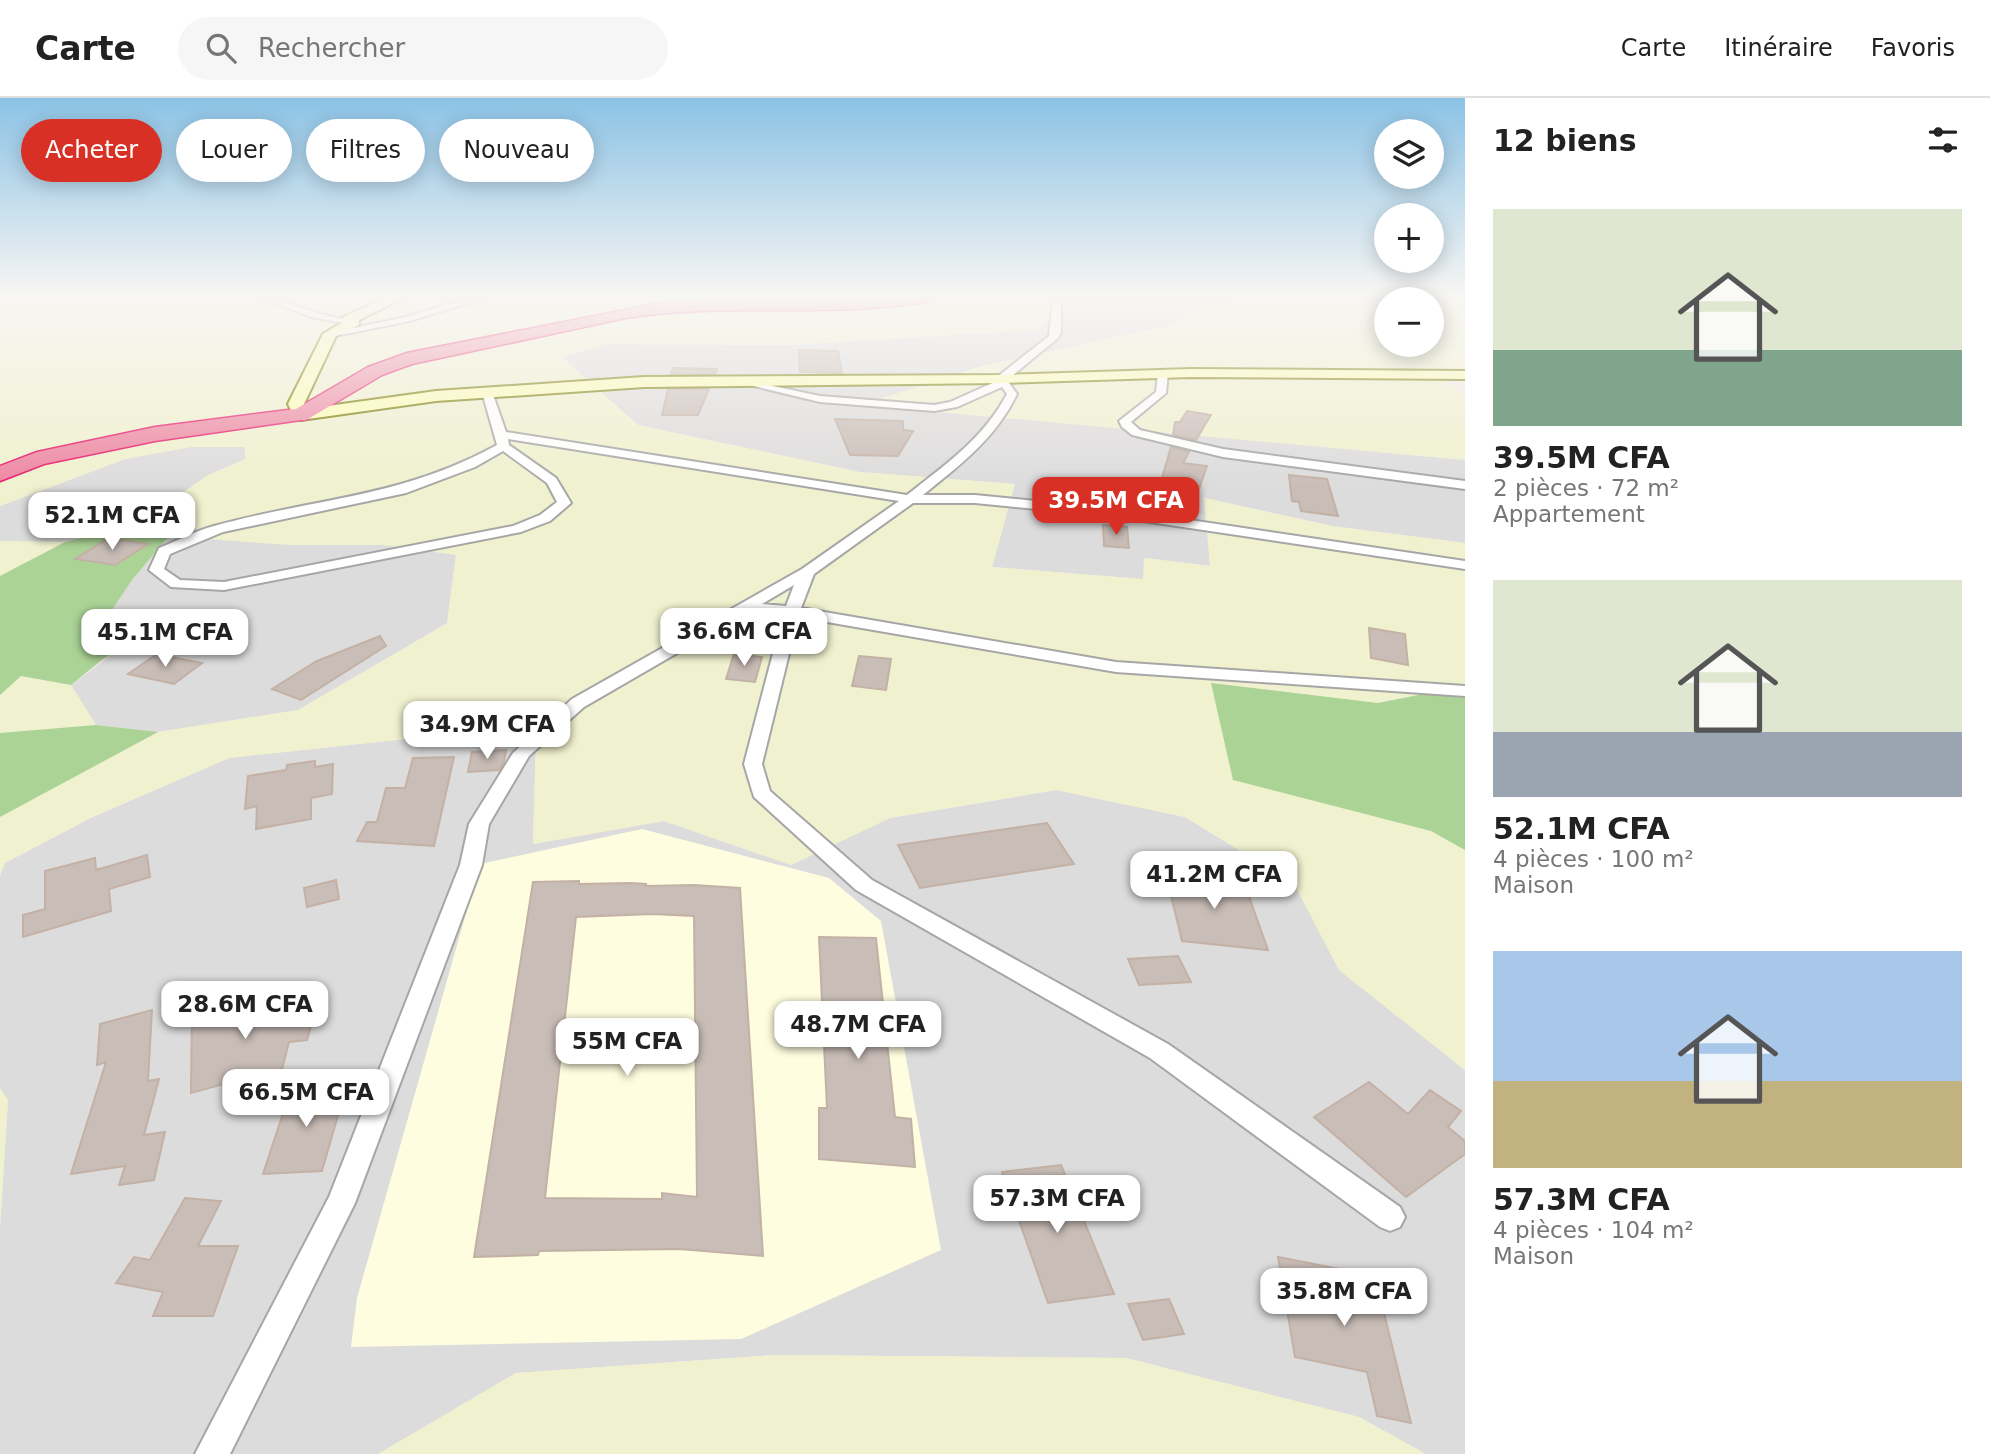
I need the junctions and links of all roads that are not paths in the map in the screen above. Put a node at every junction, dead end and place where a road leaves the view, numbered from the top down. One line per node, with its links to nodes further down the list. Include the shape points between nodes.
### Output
1 (317, 360): 9 (street, via 296,404)
2 (404, 360): 9 (highway, via 375,371)
3 (1026, 360): 6 (street)
4 (1163, 373): 5 (street); 6 (street); 12 (street, via 1161,393 1125,421 1136,433 1223,453)
5 (1465, 375)
6 (1001, 381): 7 (street); 7 (street, via 953,405 934,408 829,401); 13 (street, via 1012,394 1000,415 980,440)
7 (749, 382): 8 (street, via 644,382)
8 (487, 392): 9 (street); 10 (street)
9 (300, 415): 11 (highway, via 155,435 37,459)
10 (502, 440): 10 (street, via 552,481 564,503 545,518 516,529 224,586 176,584 156,570 164,551 217,530 416,486 479,462); 13 (street)
11 (0, 474)
12 (1465, 485)
13 (910, 499): 14 (street, via 975,499 1115,513); 15 (street)
14 (1465, 565)
15 (807, 572): 16 (street); 17 (street)
16 (745, 607): 17 (street); 20 (street, via 578,703 522,753 479,824 471,865 341,1203)
17 (792, 611): 18 (street, via 1116,667); 19 (street, via 753,764 761,793 864,885 1159,1051)
18 (1465, 691)
19 (1390, 1217)
20 (212, 1454)

